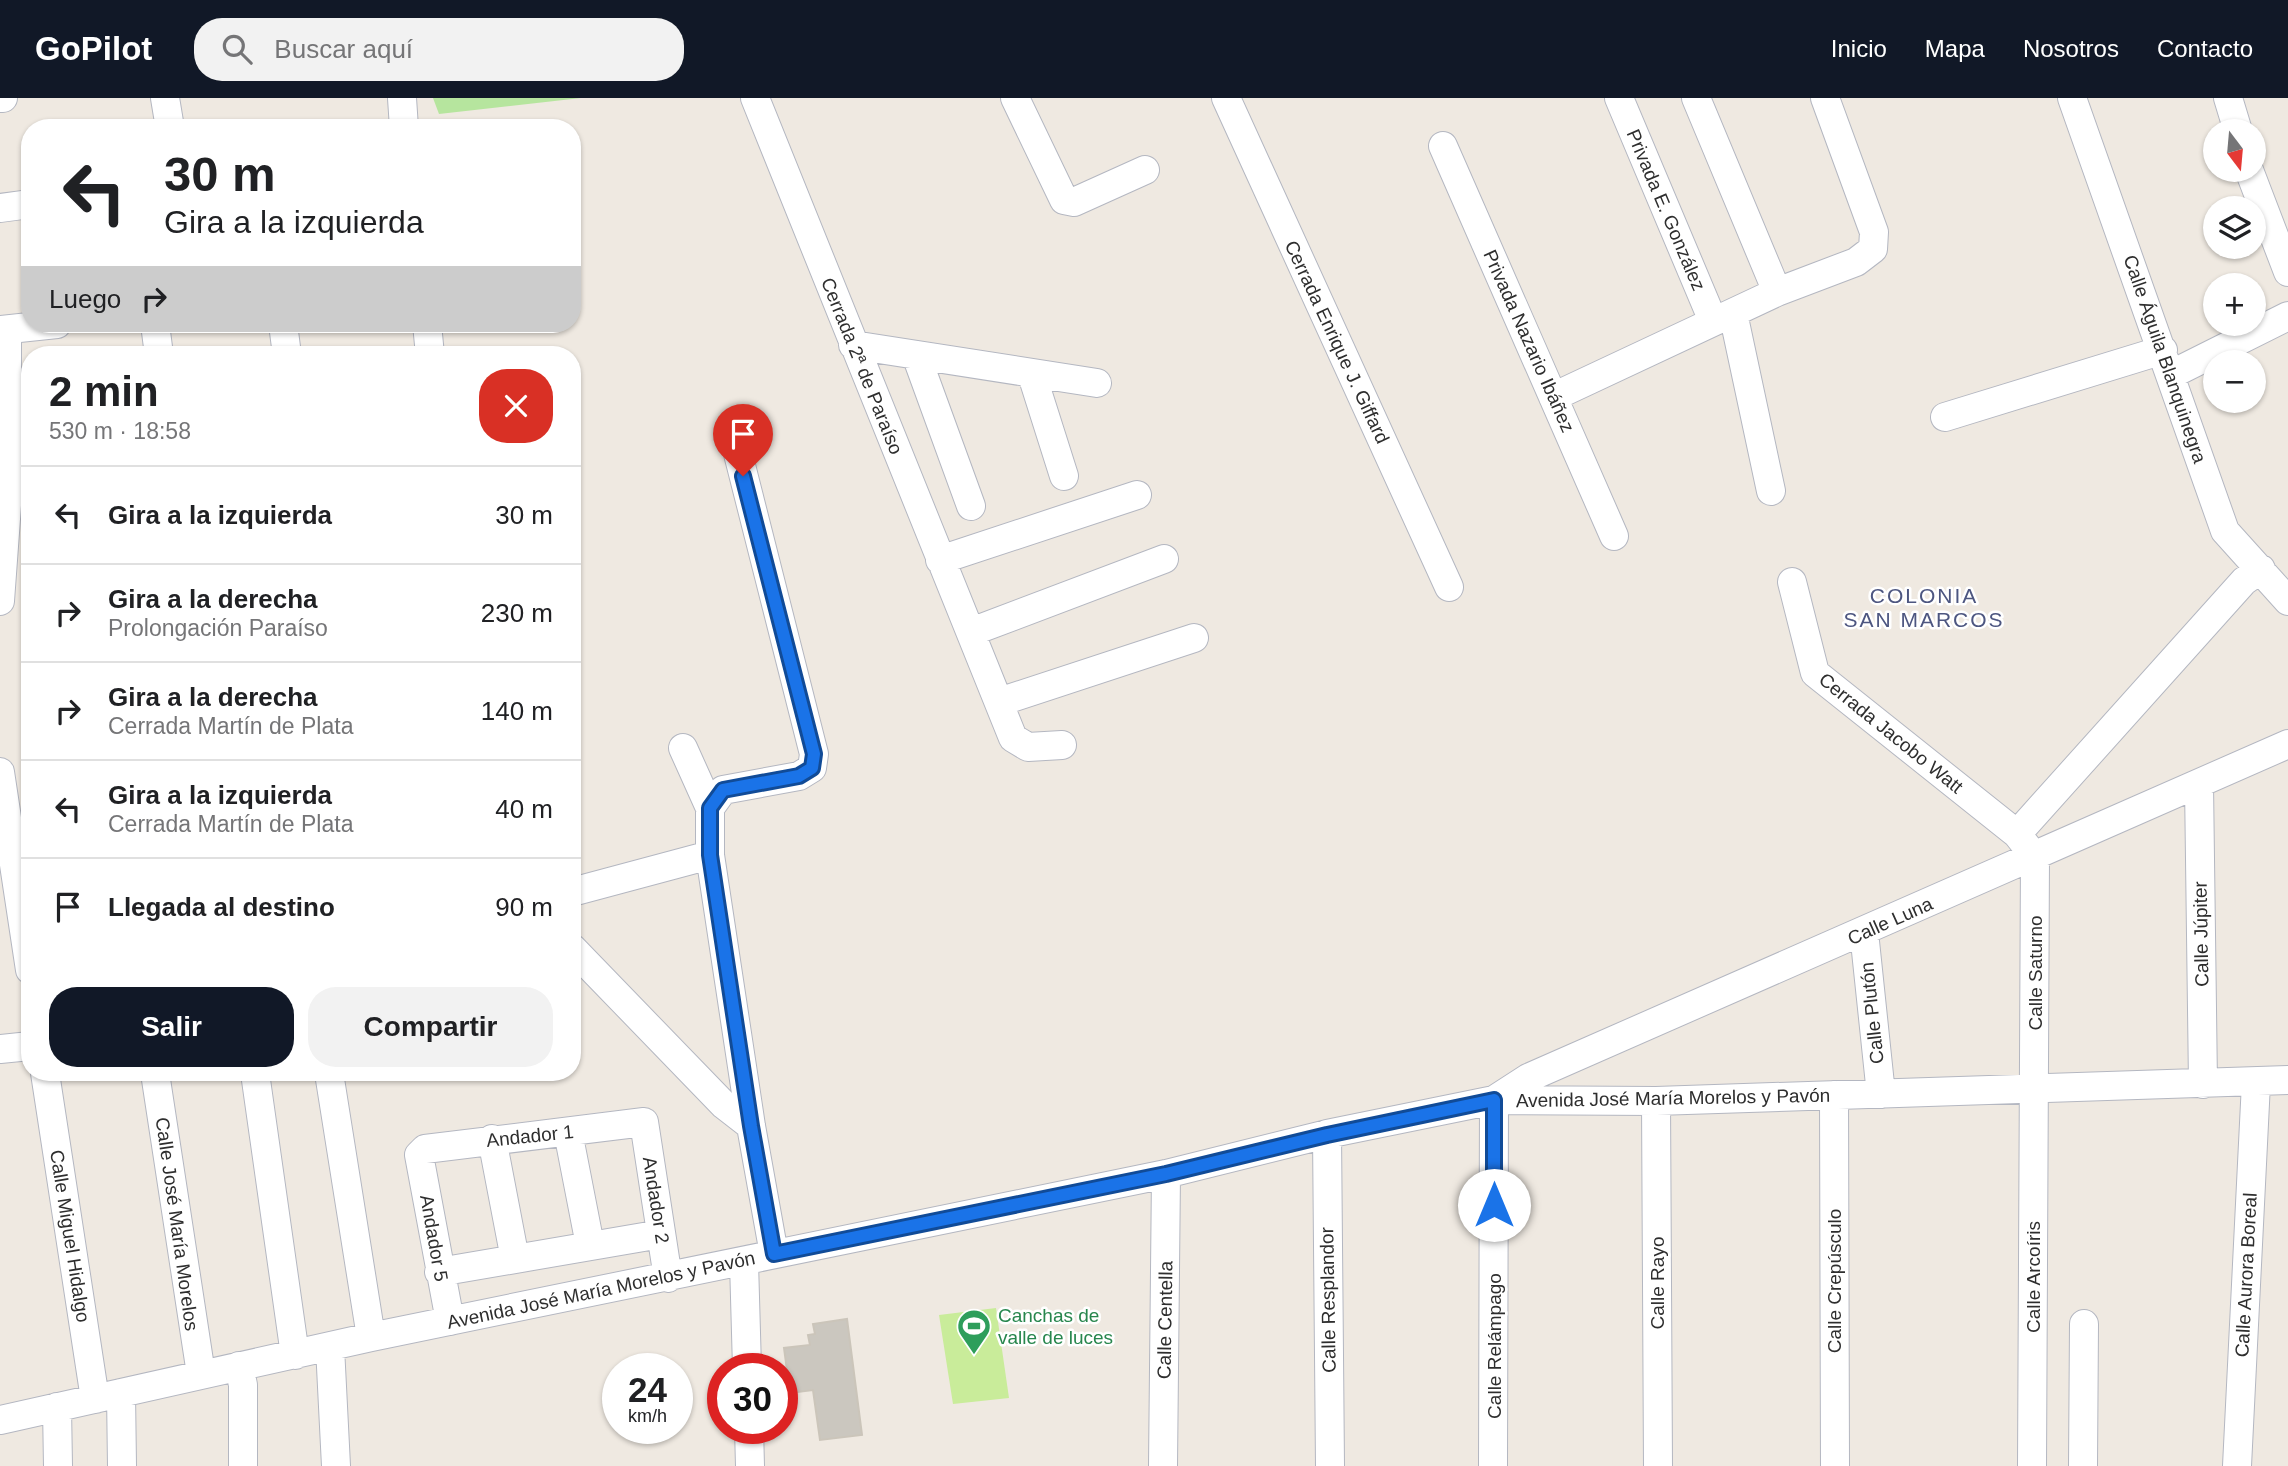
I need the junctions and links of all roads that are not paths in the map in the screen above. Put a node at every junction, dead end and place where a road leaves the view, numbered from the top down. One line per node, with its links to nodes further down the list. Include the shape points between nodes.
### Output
1 (166, 98): 11 (street)
2 (402, 98): 12 (street)
3 (755, 98): 24 (street, Cerrada 2ª de Paraíso)
4 (1015, 98): 15 (street, via 1064,200 1074,202)
5 (1226, 98): 41 (street, Cerrada Enrique J. Giffard)
6 (1619, 98): 22 (street, Privada E. González)
7 (1696, 98): 20 (street)
8 (1825, 98): 20 (street, via 1874,232 1873,249 1856,262)
9 (2072, 98): 26 (street, Calle Águila Blanquinegra)
10 (2228, 98): 13 (street)
11 (169, 119)
12 (403, 119)
13 (2234, 119)
14 (1443, 146): 29 (street, Privada Nazario Ibáñez)
15 (1145, 170)
16 (2254, 182): 19 (street)
17 (21, 205): 18 (street)
18 (0, 208)
19 (2288, 272)
20 (1777, 292): 22 (street)
21 (2288, 316): 26 (street)
22 (1723, 317): 29 (street); 33 (street, Privada E. González)
23 (4, 330): 42 (street, via 8,481)
24 (853, 345): 25 (street); 38 (street, Cerrada 2ª de Paraíso)
25 (916, 355): 27 (street); 35 (street)
26 (2168, 362): 30 (street); 39 (street, Calle Águila Blanquinegra, via 2225,531)
27 (1032, 375): 28 (street); 32 (street)
28 (1097, 383)
29 (1553, 397): 36 (street, Privada Nazario Ibáñez)
30 (1945, 416)
31 (731, 426): 52 (street, via 814,754 812,768 799,776 723,790)
32 (1063, 476)
33 (1771, 491)
34 (1137, 495): 38 (street)
35 (971, 506)
36 (1614, 536)
37 (1164, 559): 44 (street)
38 (940, 560): 44 (street, Cerrada 2ª de Paraíso)
39 (2261, 569): 43 (street, Calle Águila Blanquinegra); 53 (street, via 2244,581)
40 (1791, 582): 53 (street, Cerrada Jacobo Watt, via 1815,673)
41 (1449, 587)
42 (0, 601)
43 (2288, 601)
44 (971, 632): 46 (street, Cerrada 2ª de Paraíso)
45 (1194, 638): 46 (street)
46 (999, 702): 48 (street, Cerrada 2ª de Paraíso, via 1013,738 1028,747)
47 (2288, 744): 51 (street, Calle Luna)
48 (1062, 745)
49 (683, 748): 52 (street)
50 (0, 772): 57 (street)
51 (2199, 785): 55 (street, Calle Luna); 68 (street, Calle Júpiter)
52 (710, 808): 54 (street)
53 (2017, 834): 55 (street, Cerrada Jacobo Watt)
54 (710, 855): 56 (street); 75 (street)
55 (2035, 858): 58 (street, Calle Luna); 69 (street, Calle Saturno)
56 (581, 890)
57 (21, 911)
58 (1864, 932): 70 (street, Calle Plutón); 72 (street, Calle Luna, via 1528,1078)
59 (581, 957): 75 (street, via 724,1105)
60 (21, 1047): 61 (street)
61 (0, 1049)
62 (2288, 1080): 67 (street, Avenida José María Morelos y Pavón)
63 (47, 1081): 96 (street, Calle Miguel Hidalgo)
64 (156, 1081): 95 (street, Calle José María Morelos)
65 (256, 1081): 93 (street)
66 (329, 1081): 90 (street)
67 (2256, 1083): 68 (street, Avenida José María Morelos y Pavón); 112 (street, Calle Aurora Boreal)
68 (2203, 1084): 69 (street, Avenida José María Morelos y Pavón)
69 (2035, 1088): 70 (street, Avenida José María Morelos y Pavón); 110 (street, Calle Arcoíris)
70 (1881, 1094): 71 (street, Avenida José María Morelos y Pavón)
71 (1834, 1096): 73 (street, Avenida José María Morelos y Pavón); 109 (street, Calle Crepúsculo)
72 (1494, 1100): 73 (street, Avenida José María Morelos y Pavón); 77 (street, Avenida José María Morelos y Pavón); 107 (street, Calle Relámpago)
73 (1656, 1101): 108 (street, Calle Rayo)
74 (644, 1122): 76 (street, Andador 1); 81 (street, Andador 2)
75 (751, 1126): 83 (street)
76 (568, 1132): 78 (street, Andador 1); 82 (street)
77 (1327, 1135): 80 (street, Avenida José María Morelos y Pavón); 106 (street, Calle Resplandor)
78 (492, 1139): 79 (street, Andador 1, via 425,1149); 84 (street)
79 (419, 1155): 86 (street, Andador 5)
80 (1166, 1174): 83 (street, Avenida José María Morelos y Pavón); 105 (street, Calle Centella)
81 (661, 1234): 82 (street); 87 (street, Andador 2)
82 (590, 1245): 84 (street)
83 (774, 1254): 85 (street, Avenida José María Morelos y Pavón)
84 (515, 1259): 86 (street)
85 (744, 1262): 87 (street, Avenida José María Morelos y Pavón); 92 (street)
86 (439, 1272): 88 (street, Andador 5)
87 (668, 1278): 88 (street, Avenida José María Morelos y Pavón)
88 (450, 1321): 90 (street, Avenida José María Morelos y Pavón)
89 (2084, 1324): 111 (street)
90 (371, 1337): 91 (street, Avenida José María Morelos y Pavón)
91 (330, 1347): 93 (street, Avenida José María Morelos y Pavón); 103 (street)
92 (747, 1353)
93 (295, 1355): 94 (street, Avenida José María Morelos y Pavón)
94 (239, 1366): 95 (street, Avenida José María Morelos y Pavón); 102 (street)
95 (201, 1374): 96 (street, Avenida José María Morelos y Pavón)
96 (108, 1396): 97 (street, Avenida José María Morelos y Pavón); 101 (street, Calle Miguel Hidalgo)
97 (57, 1407): 98 (street, Avenida José María Morelos y Pavón); 100 (street)
98 (0, 1420)
99 (749, 1444): 104 (street)
100 (58, 1466)
101 (122, 1466)
102 (243, 1466)
103 (336, 1466)
104 (750, 1466)
105 (1163, 1466)
106 (1330, 1466)
107 (1493, 1466)
108 (1658, 1466)
109 (1835, 1466)
110 (2032, 1466)
111 (2083, 1466)
112 (2237, 1466)

